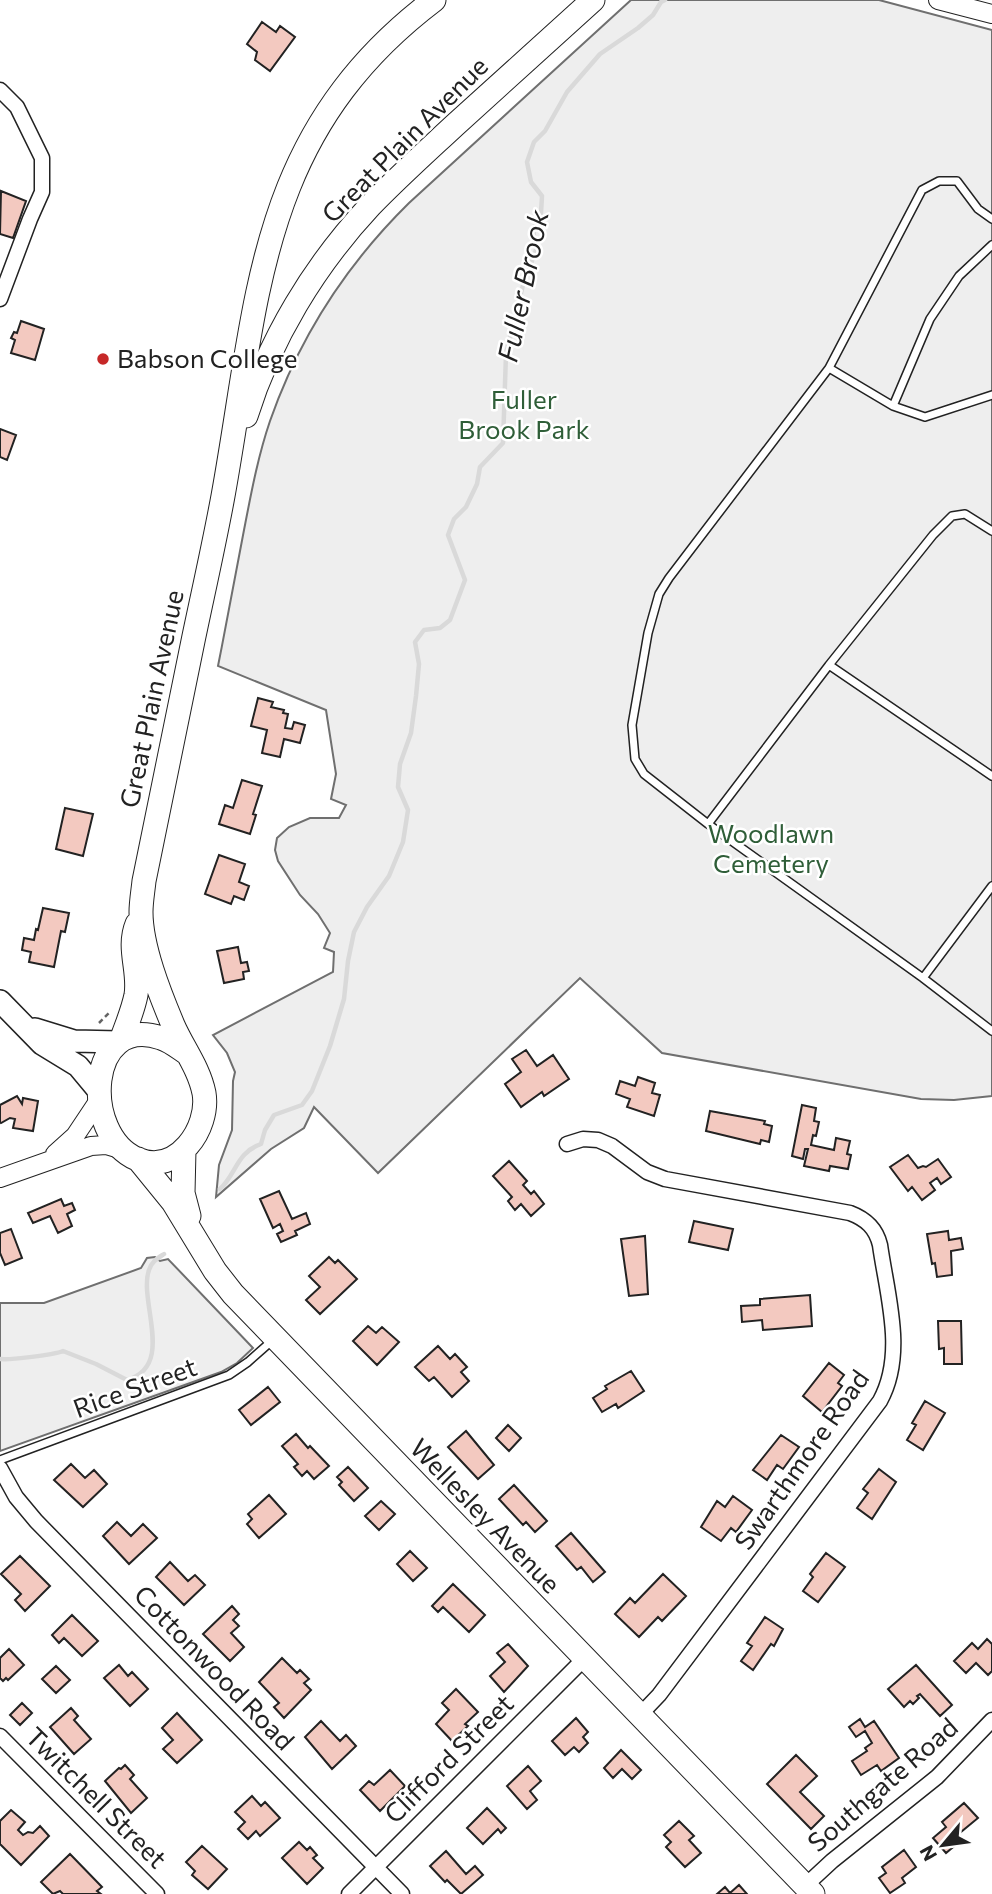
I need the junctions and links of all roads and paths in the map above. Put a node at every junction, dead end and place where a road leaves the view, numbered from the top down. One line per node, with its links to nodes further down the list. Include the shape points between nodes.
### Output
1 (434, 0): 12 (main road, Great Plain Avenue, via 397,30 355,75 292,174 264,264)
2 (593, 0): 12 (main road, Great Plain Avenue, via 397,179 342,239 301,297 269,354)
3 (939, 0): 4 (street)
4 (991, 11)
5 (0, 90): 8 (street, via 17,107 42,158 42,192)
6 (992, 219): 9 (lane, via 978,209 957,181 939,181 922,190)
7 (992, 245): 11 (lane, via 959,276 930,318)
8 (0, 299)
9 (828, 368): 11 (lane); 16 (lane, via 668,578 648,633 632,725 635,759 644,774)
10 (992, 395): 11 (lane, via 925,417)
11 (892, 406)
12 (223, 496): 18 (main road, Great Plain Avenue)
13 (992, 531): 14 (lane, via 965,514 952,516)
14 (829, 665): 15 (lane); 16 (lane)
15 (992, 775)
16 (708, 824): 19 (lane)
17 (992, 886): 19 (lane)
18 (141, 914): 25 (main road, Great Plain Avenue, via 132,954 136,994); 26 (main road, Great Plain Avenue, via 158,985)
19 (923, 978): 23 (lane)
20 (0, 1001): 22 (main road)
21 (110, 1012): 24 (path, via 85,1030)
22 (22, 1024): 24 (main road, via 49,1035); 27 (main road, via 42,1044 78,1066)
23 (992, 1031)
24 (85, 1040): 25 (main road)
25 (120, 1040): 26 (main road, via 133,1035 157,1037); 27 (main road, via 109,1052)
26 (188, 1055): 29 (main road, via 204,1093 204,1113 198,1133)
27 (98, 1095): 30 (main road, via 107,1126); 31 (street, via 75,1136)
28 (567, 1144): 38 (street, Swarthmore Road, via 598,1140 665,1179 864,1219 880,1245 894,1340 892,1373 880,1401)
29 (184, 1150): 30 (main road, via 162,1160); 33 (main road, via 183,1193)
30 (132, 1155): 31 (street, via 106,1145 91,1146); 33 (main road, Wellesley Avenue, via 173,1202)
31 (43, 1163): 32 (street)
32 (0, 1178)
33 (195, 1236): 34 (main road, Wellesley Avenue, via 220,1278)
34 (274, 1338): 35 (lane, Rice Street, via 229,1375); 37 (main road, Wellesley Avenue)
35 (0, 1460)
36 (0, 1468): 41 (street, Cottonwood Road, via 36,1521)
37 (584, 1659): 38 (main road, Wellesley Avenue); 41 (street, Clifford Street)
38 (639, 1716): 42 (main road, Wellesley Avenue)
39 (992, 1720): 42 (street, Southgate Road, via 930,1783 832,1861)
40 (0, 1735): 43 (street, Twitchell Street)
41 (376, 1867): 44 (street, Clifford Street); 45 (street, Cottonwood Road)
42 (809, 1890)
43 (157, 1894)
44 (349, 1894)
45 (402, 1894)

